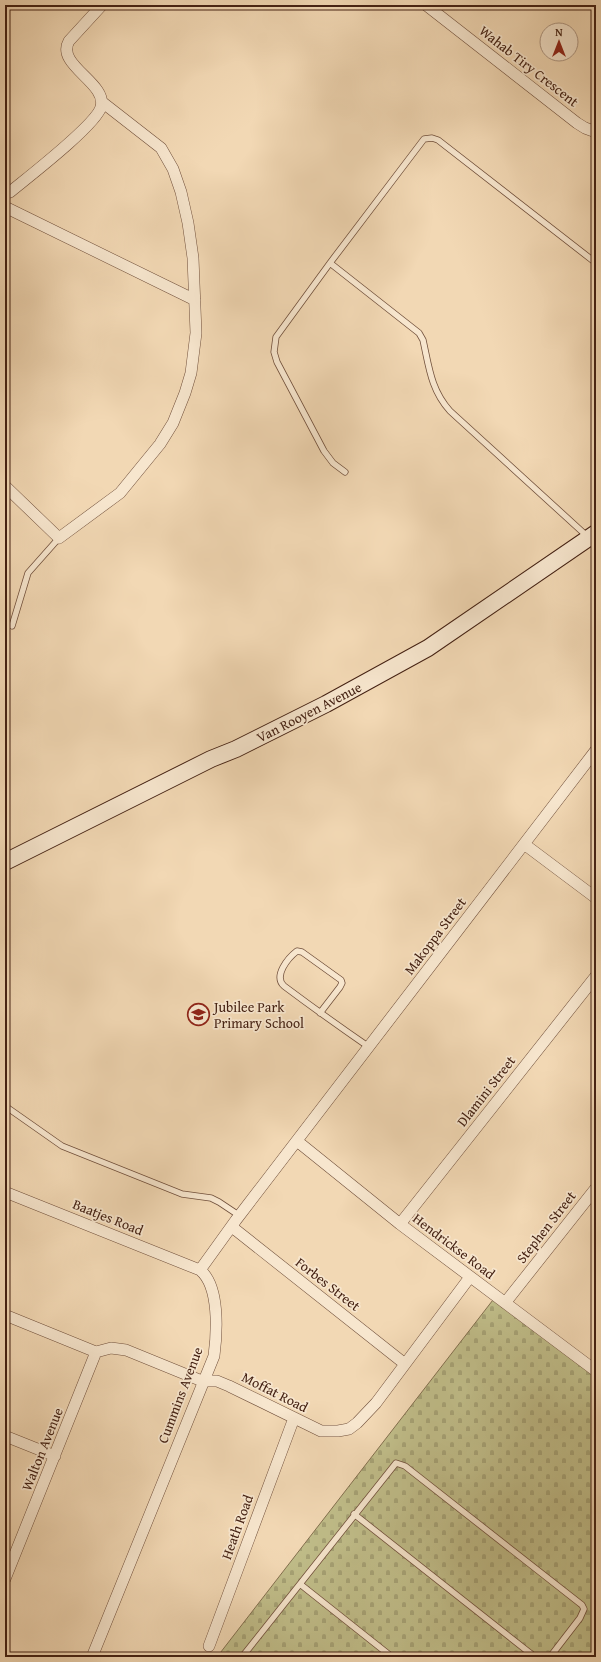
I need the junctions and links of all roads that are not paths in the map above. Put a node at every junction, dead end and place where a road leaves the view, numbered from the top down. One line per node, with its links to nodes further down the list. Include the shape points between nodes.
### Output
1 (102, 5): 3 (street, via 69,41 68,50 69,57 81,74 101,94)
2 (426, 5): 4 (street, Wahab Tiry Crescent, via 577,123)
3 (102, 102): 5 (street, via 89,124 41,167); 9 (street, via 160,148 173,169 188,223)
4 (596, 132)
5 (5, 194)
6 (5, 208): 9 (street)
7 (330, 263): 8 (lane, via 424,139 432,138 438,140); 10 (lane, via 279,332 274,352 324,451 333,463); 12 (lane, via 419,333 435,390 450,411)
8 (596, 263)
9 (195, 300): 13 (street, via 196,333 191,374 173,424 127,486)
10 (345, 472)
11 (5, 486): 13 (street)
12 (593, 536): 17 (street, Van Rooyen Avenue, via 428,648 388,671)
13 (59, 538): 14 (lane, via 28,573)
14 (12, 626)
15 (596, 750): 16 (street, Makoppa Street)
16 (524, 844): 18 (street); 21 (street, Makoppa Street)
17 (5, 862)
18 (596, 898)
19 (596, 976): 27 (street, Dlamini Street)
20 (320, 1012): 20 (lane, via 280,983 280,972 297,951 302,952 342,982); 21 (lane)
21 (369, 1047): 23 (street, Makoppa Street)
22 (5, 1106): 26 (lane, via 62,1146 182,1194 211,1198)
23 (297, 1141): 26 (street); 27 (street, Hendrickse Road)
24 (596, 1188): 31 (street, Stephen Street)
25 (5, 1192): 29 (street, Baatjes Road)
26 (240, 1216): 28 (street)
27 (400, 1224): 30 (street, Hendrickse Road)
28 (232, 1227): 29 (street); 34 (street, Forbes Street)
29 (200, 1270): 36 (street, Cummins Avenue, via 210,1281 216,1312 214,1356)
30 (470, 1277): 31 (street, Hendrickse Road); 34 (street, Moffat Road)
31 (505, 1303): 35 (street, Hendrickse Road)
32 (5, 1315): 33 (street)
33 (96, 1352): 36 (street, Moffat Road, via 111,1348 126,1350); 39 (street, Walton Avenue)
34 (405, 1364): 37 (street, Moffat Road, via 376,1403 349,1429 321,1431)
35 (596, 1371)
36 (202, 1381): 37 (street, Moffat Road, via 217,1381); 45 (street, Cummins Avenue)
37 (294, 1418): 44 (street, Heath Road)
38 (5, 1436): 39 (street)
39 (55, 1456): 41 (street, Walton Avenue)
40 (354, 1514): 43 (lane); 48 (lane); 49 (lane, via 394,1464 400,1463 405,1466 582,1605 584,1609 580,1618)
41 (8, 1560): 42 (street, Walton Avenue)
42 (5, 1579)
43 (300, 1584): 46 (lane); 47 (lane)
44 (209, 1646)
45 (92, 1657)
46 (242, 1657)
47 (392, 1657)
48 (535, 1657)
49 (550, 1657)

